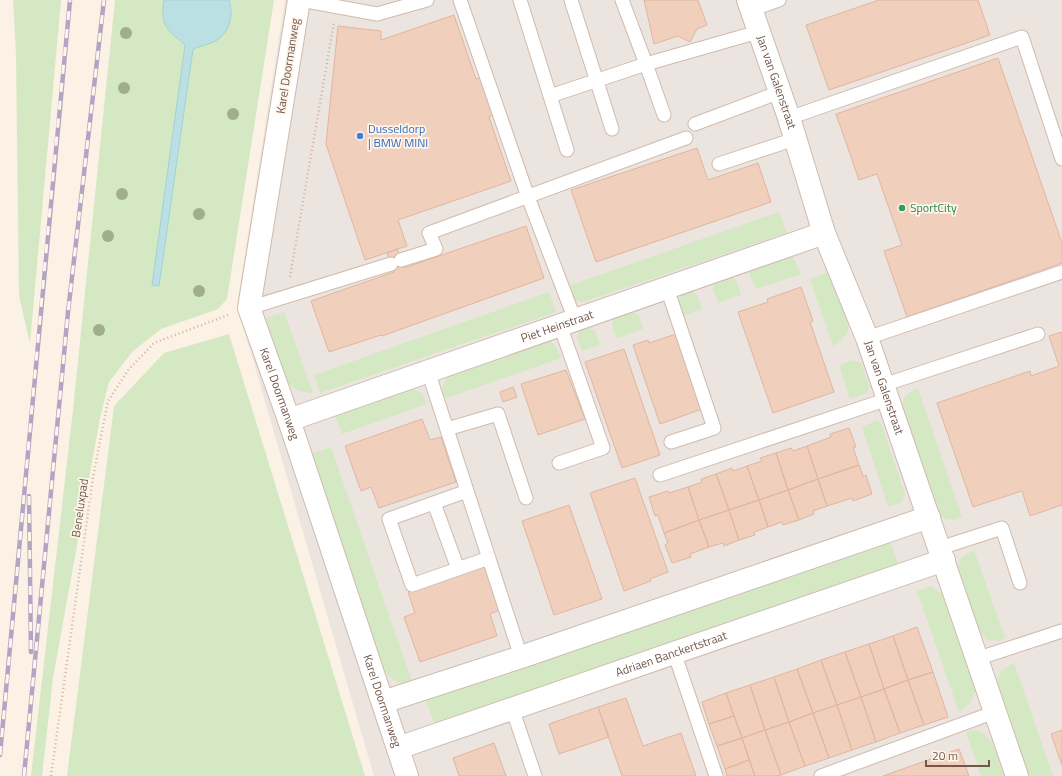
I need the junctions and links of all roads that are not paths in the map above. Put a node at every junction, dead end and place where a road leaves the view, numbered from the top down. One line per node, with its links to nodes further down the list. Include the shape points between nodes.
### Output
1 (300, 0): 8 (lane, via 337,6); 27 (street, Karel Doormanweg)
2 (427, 0): 8 (lane, via 377,14)
3 (460, 0): 23 (lane)
4 (520, 0): 14 (lane)
5 (571, 0): 12 (lane)
6 (622, 0): 11 (lane)
7 (779, 0): 9 (lane)
8 (355, 5)
9 (749, 5): 10 (street, Jan van Galenstraat)
10 (758, 32): 11 (lane); 13 (street, Jan van Galenstraat)
11 (646, 64): 12 (lane); 15 (lane)
12 (597, 81): 14 (lane); 18 (lane)
13 (780, 92): 16 (lane); 17 (street, Jan van Galenstraat)
14 (550, 96): 20 (lane)
15 (664, 116)
16 (695, 124)
17 (792, 128): 21 (lane, via 1022,37); 22 (lane); 24 (street, Jan van Galenstraat)
18 (612, 129)
19 (686, 138): 23 (lane)
20 (567, 150)
21 (1062, 159)
22 (719, 164)
23 (528, 198): 27 (lane, via 429,233 436,249); 28 (lane)
24 (824, 233): 26 (street, Piet Heinstraat); 30 (street, Jan van Galenstraat)
25 (1062, 272): 30 (lane)
26 (667, 288): 28 (street, Piet Heinstraat); 35 (lane, via 714,428)
27 (241, 310): 33 (street, Karel Doormanweg)
28 (568, 323): 31 (street, Piet Heinstraat); 36 (lane, via 603,448)
29 (1038, 334): 32 (lane)
30 (867, 338): 32 (street, Jan van Galenstraat)
31 (428, 371): 33 (street, Piet Heinstraat); 34 (lane)
32 (885, 392): 37 (lane); 41 (street, Jan van Galenstraat)
33 (290, 420): 50 (street, Karel Doormanweg)
34 (447, 429): 38 (lane); 39 (lane, via 498,414)
35 (671, 442)
36 (559, 463)
37 (660, 475)
38 (467, 491): 40 (lane); 43 (lane)
39 (526, 498)
40 (434, 503): 44 (lane); 44 (lane, via 389,519 412,585)
41 (929, 517): 42 (street, Jan van Galenstraat); 48 (street)
42 (942, 554): 45 (lane, via 1002,528); 47 (street, Adriaen Banckertstraat); 49 (street, Jan van Galenstraat)
43 (488, 558): 44 (lane); 48 (lane)
44 (458, 569)
45 (1020, 583)
46 (1062, 631): 49 (lane)
47 (674, 652): 51 (street, Adriaen Banckertstraat); 56 (lane)
48 (521, 657): 50 (street)
49 (976, 659): 52 (street, Jan van Galenstraat)
50 (383, 702): 53 (street, Karel Doormanweg)
51 (512, 708): 53 (street, Adriaen Banckertstraat); 55 (lane)
52 (996, 712): 57 (lane); 58 (street, Jan van Galenstraat)
53 (398, 748): 54 (street, Karel Doormanweg)
54 (407, 776)
55 (535, 776)
56 (716, 776)
57 (822, 776)
58 (1017, 776)

